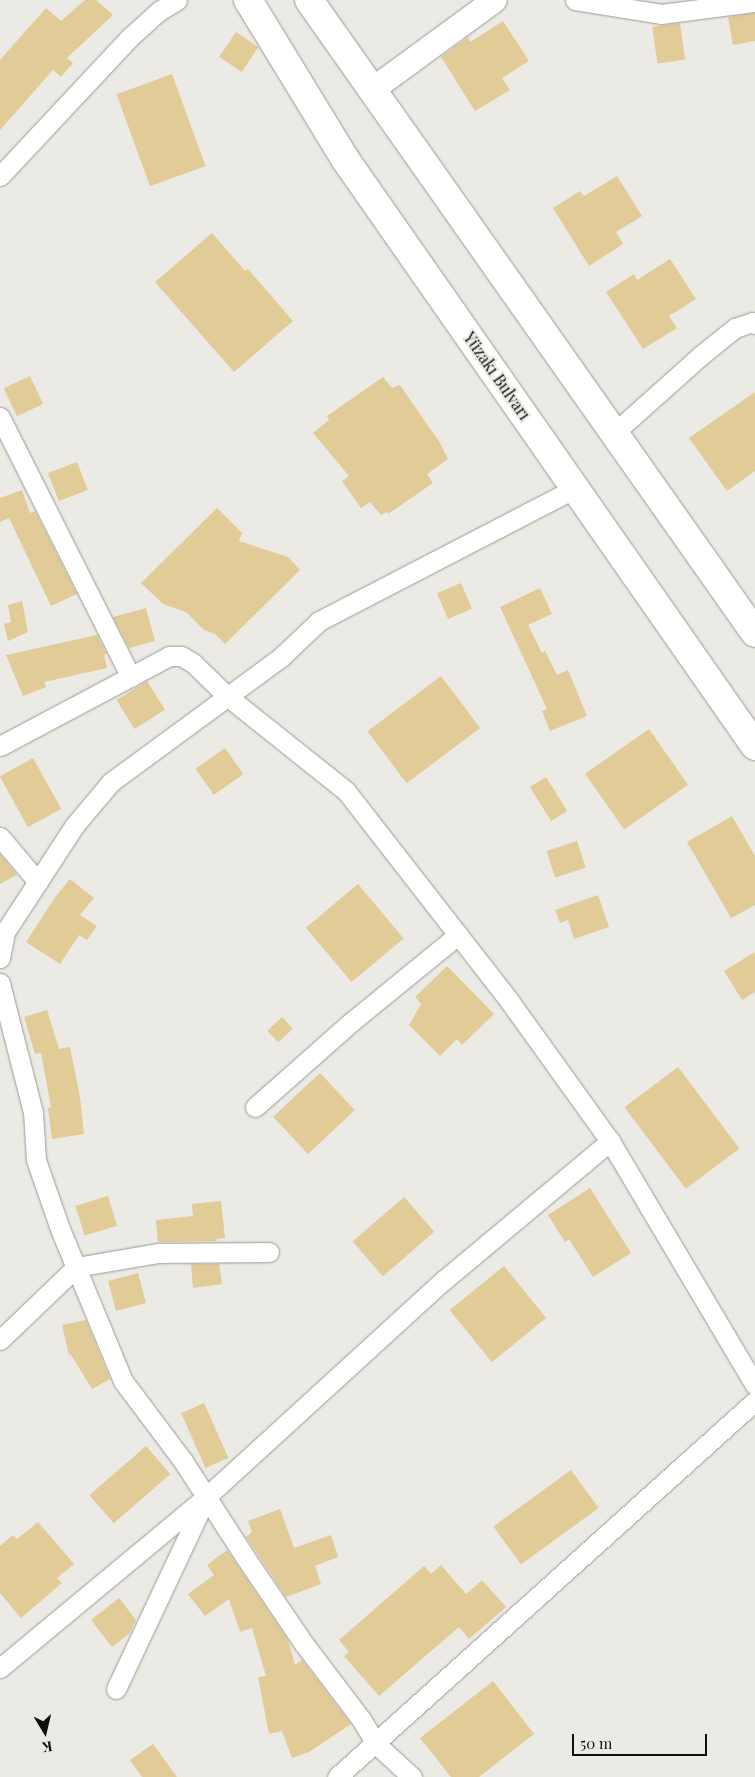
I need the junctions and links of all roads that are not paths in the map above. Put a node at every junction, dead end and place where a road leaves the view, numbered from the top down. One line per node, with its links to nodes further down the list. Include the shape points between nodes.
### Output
1 (177, 0): 8 (street, via 159,11 129,38)
2 (248, 0): 13 (main road, Yüzakı Bulvarı, via 345,159)
3 (309, 0): 7 (main road)
4 (495, 0): 7 (street)
5 (575, 0): 6 (street, via 661,14)
6 (755, 2)
7 (372, 90): 12 (main road)
8 (7, 154): 9 (street)
9 (0, 176)
10 (755, 324): 12 (street, via 752,322 735,328)
11 (0, 417): 15 (street)
12 (614, 433): 14 (main road)
13 (576, 488): 16 (street, via 319,621 280,658); 18 (main road, Yüzakı Bulvarı)
14 (755, 633)
15 (131, 677): 16 (street, via 169,656 181,656 193,663); 17 (street)
16 (227, 696): 20 (street, via 111,782 74,826); 22 (street, via 346,791)
17 (0, 746)
18 (755, 746)
19 (0, 836): 20 (street)
20 (38, 882): 21 (street)
21 (3, 934): 23 (street)
22 (458, 935): 25 (street, via 350,1023); 26 (street)
23 (0, 958)
24 (0, 983): 28 (street, via 33,1112 36,1160)
25 (255, 1107)
26 (610, 1141): 30 (street); 32 (street, via 444,1280)
27 (269, 1252): 28 (street, via 159,1254)
28 (76, 1267): 29 (street); 32 (street, via 124,1381 183,1460)
29 (0, 1340)
30 (755, 1385)
31 (755, 1401): 35 (street)
32 (206, 1497): 33 (street); 34 (street); 35 (street, via 304,1644)
33 (0, 1668)
34 (116, 1689)
35 (376, 1744): 36 (street); 37 (street)
36 (337, 1777)
37 (412, 1777)

